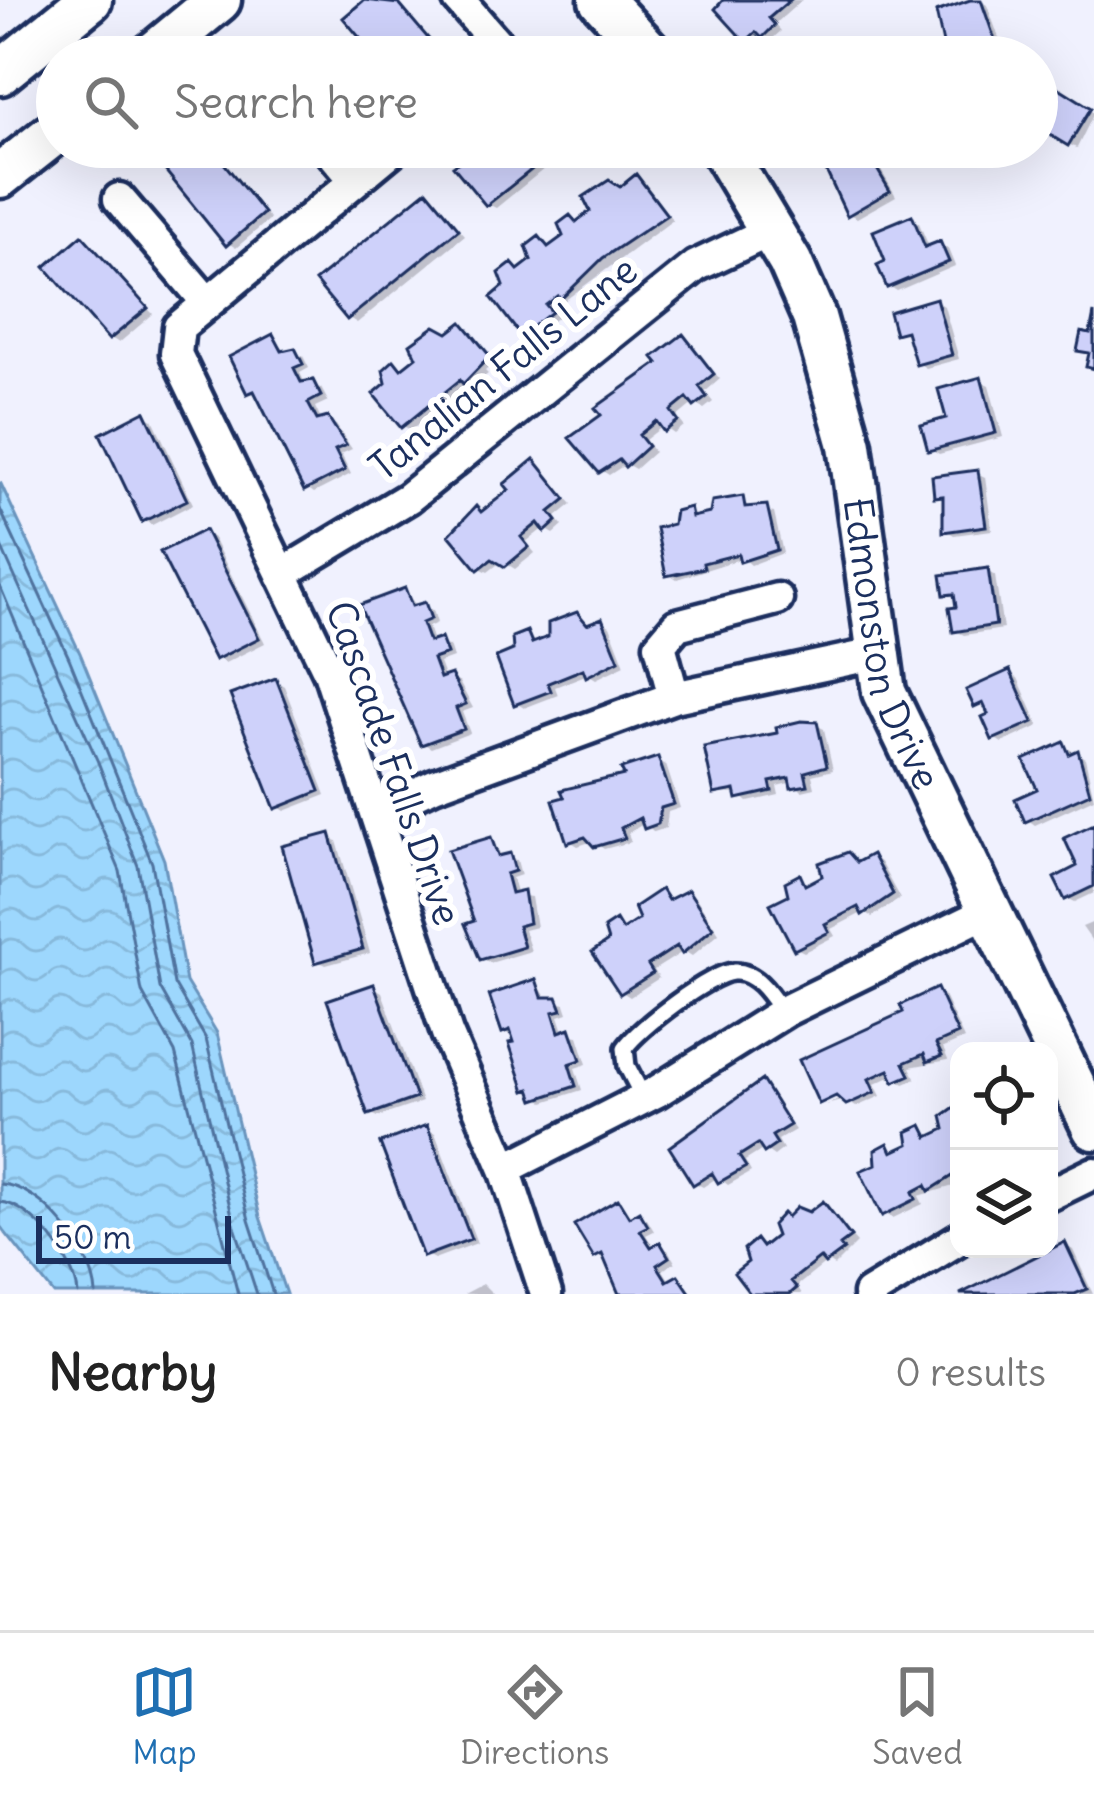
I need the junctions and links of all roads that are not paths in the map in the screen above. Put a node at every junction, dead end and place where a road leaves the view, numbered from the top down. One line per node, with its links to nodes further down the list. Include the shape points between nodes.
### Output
1 (89, 0): 5 (street)
2 (219, 0): 6 (street)
3 (459, 0): 7 (street)
4 (609, 3): 8 (street)
5 (46, 36)
6 (175, 36)
7 (499, 36)
8 (636, 36)
9 (36, 44): 10 (street)
10 (0, 74)
11 (36, 148): 15 (street)
12 (344, 168): 16 (street)
13 (370, 168): 16 (street, Cascade Falls Drive)
14 (734, 168): 18 (street, Edmonston Drive)
15 (0, 176)
16 (355, 180): 19 (street, Cascade Falls Drive)
17 (118, 199): 19 (street)
18 (772, 230): 20 (street, Tanalian Falls Lane, via 696,266 408,498); 22 (street, Edmonston Drive, via 814,317 850,445)
19 (207, 302): 20 (street, Cascade Falls Drive, via 179,327 176,354)
20 (285, 572): 24 (street, Cascade Falls Drive)
21 (776, 599): 23 (street, via 676,625 660,645)
22 (875, 654): 23 (street); 25 (street, Edmonston Drive, via 884,692)
23 (674, 697): 24 (street)
24 (377, 812): 29 (street, Cascade Falls Drive, via 447,1033)
25 (987, 912): 26 (street); 28 (street, Edmonston Drive)
26 (783, 1013): 27 (street); 27 (lane, via 748,975 718,978 631,1039 624,1057)
27 (644, 1099): 29 (street)
28 (1094, 1128)
29 (505, 1169): 33 (street, Cascade Falls Drive)
30 (1094, 1174): 31 (street)
31 (1058, 1191)
32 (950, 1244): 34 (street)
33 (546, 1294)
34 (869, 1294)

